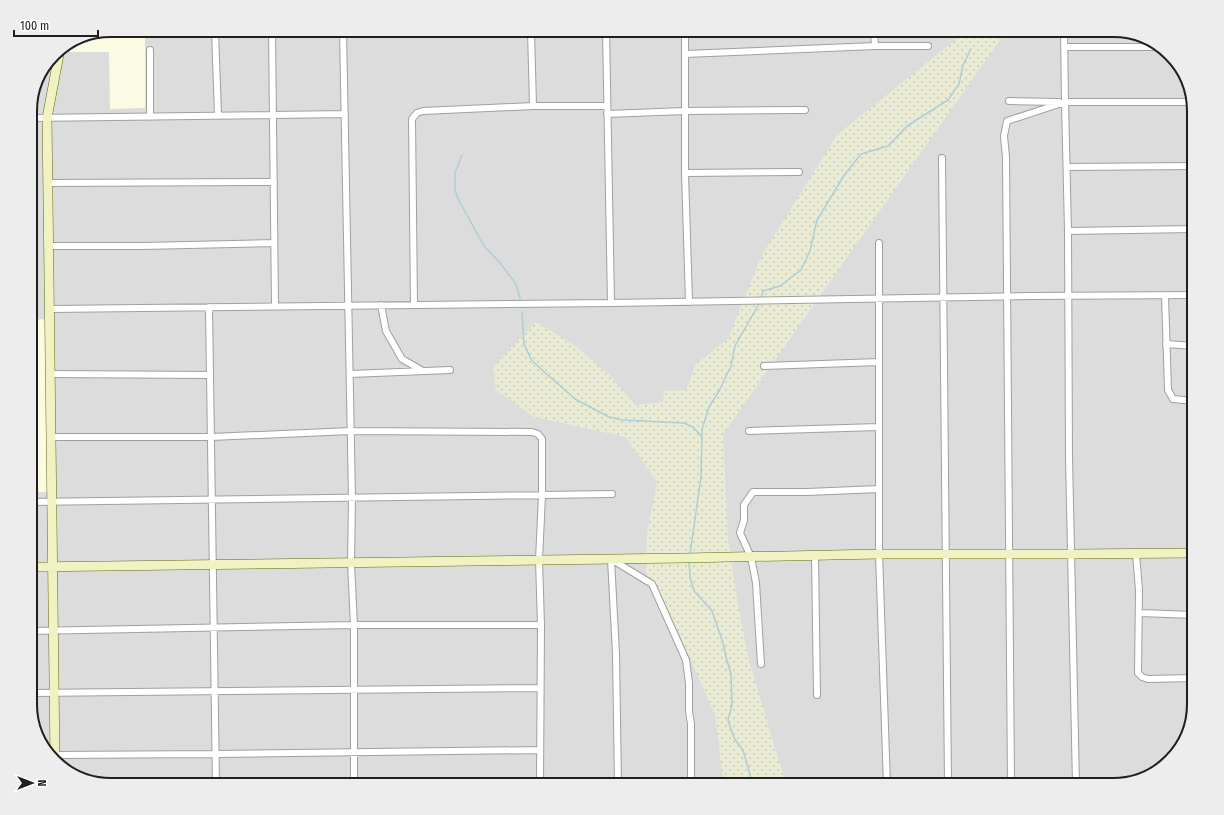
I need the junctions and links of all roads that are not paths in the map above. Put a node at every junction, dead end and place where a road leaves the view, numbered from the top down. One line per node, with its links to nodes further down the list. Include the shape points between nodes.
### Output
1 (215, 37): 26 (street)
2 (272, 37): 25 (street)
3 (343, 37): 23 (street)
4 (531, 37): 19 (street)
5 (606, 37): 20 (street)
6 (685, 37): 14 (street)
7 (874, 37): 9 (street)
8 (1064, 37): 11 (street)
9 (874, 46): 10 (street); 14 (street)
10 (928, 46)
11 (1064, 47): 12 (street); 17 (street)
12 (1150, 47)
13 (150, 50): 27 (street)
14 (685, 54): 22 (street)
15 (58, 60): 29 (street)
16 (1009, 101): 17 (street)
17 (1065, 102): 18 (street); 32 (street); 45 (street, via 1007,121 1004,136)
18 (1186, 102)
19 (533, 106): 20 (street); 52 (street, via 423,111 412,118)
20 (607, 106): 24 (street)
21 (805, 110): 22 (street)
22 (685, 111): 24 (street); 34 (street)
23 (344, 114): 25 (street); 50 (street)
24 (607, 114): 49 (street)
25 (274, 115): 26 (street); 35 (street)
26 (218, 116): 27 (street)
27 (150, 117): 29 (street)
28 (37, 118): 29 (street)
29 (47, 118): 36 (street)
30 (942, 158): 47 (street)
31 (1187, 166): 32 (street)
32 (1067, 167): 38 (street)
33 (800, 172): 34 (street)
34 (685, 173): 48 (street)
35 (274, 182): 36 (street); 39 (street)
36 (48, 183): 41 (street)
37 (1187, 229): 38 (street)
38 (1068, 231): 43 (street)
39 (274, 243): 41 (street); 53 (street)
40 (879, 243): 46 (street)
41 (49, 246): 55 (street)
42 (1187, 295): 44 (street)
43 (1068, 296): 44 (street); 45 (street); 82 (street)
44 (1165, 296): 56 (street)
45 (1007, 297): 47 (street); 81 (street)
46 (879, 298): 47 (street); 48 (street); 58 (street)
47 (944, 298): 80 (street)
48 (689, 302): 49 (street)
49 (611, 303): 52 (street)
50 (348, 305): 51 (street); 53 (street); 63 (street)
51 (381, 305): 52 (street); 61 (street, via 386,331 402,359)
52 (414, 305)
53 (275, 306): 54 (street)
54 (209, 307): 55 (street); 64 (street)
55 (50, 308): 62 (street)
56 (1166, 344): 57 (street); 65 (street, via 1168,390 1173,399)
57 (1187, 346)
58 (879, 362): 59 (street); 66 (street)
59 (764, 366)
60 (450, 370): 61 (street)
61 (423, 371): 63 (street)
62 (50, 374): 64 (street); 69 (street)
63 (350, 374): 67 (street)
64 (210, 375): 70 (street)
65 (1187, 400)
66 (879, 427): 68 (street); 71 (street)
67 (351, 431): 70 (street); 73 (street, via 538,434 542,439); 74 (street)
68 (748, 431)
69 (51, 437): 70 (street); 76 (street)
70 (211, 437): 75 (street)
71 (879, 489): 79 (street); 85 (street, via 753,492 744,504 744,520 740,533)
72 (612, 494): 73 (street)
73 (542, 495): 74 (street); 87 (street)
74 (352, 498): 75 (street); 88 (street)
75 (212, 500): 76 (street); 89 (street)
76 (52, 501): 77 (street); 91 (street)
77 (37, 502)
78 (1187, 553): 83 (street)
79 (879, 554): 80 (street); 84 (street); 117 (street)
80 (946, 554): 81 (street); 118 (street)
81 (1010, 554): 82 (street); 119 (street)
82 (1071, 554): 83 (street); 120 (street)
83 (1136, 554): 92 (street)
84 (815, 555): 85 (street); 106 (street)
85 (751, 557): 86 (street); 99 (street, via 756,583)
86 (611, 559): 87 (street); 115 (street, via 616,654); 116 (street, via 652,584 686,660 691,724)
87 (539, 560): 88 (street); 95 (street)
88 (351, 563): 89 (street); 94 (street)
89 (213, 565): 91 (street); 96 (street)
90 (37, 567): 91 (street)
91 (53, 567): 98 (street)
92 (1140, 613): 93 (street); 100 (street, via 1138,672 1148,679)
93 (1187, 614)
94 (354, 625): 95 (street); 96 (street); 102 (street)
95 (541, 625): 101 (street)
96 (214, 629): 98 (street); 103 (street)
97 (37, 631): 98 (street)
98 (54, 631): 105 (street)
99 (761, 664)
100 (1187, 678)
101 (540, 688): 102 (street); 107 (street)
102 (354, 689): 103 (street); 109 (street)
103 (214, 691): 105 (street); 110 (street)
104 (37, 693): 105 (street)
105 (54, 693): 108 (street)
106 (817, 695)
107 (540, 750): 109 (street); 114 (street)
108 (55, 753)
109 (354, 753): 110 (street); 113 (street)
110 (215, 754): 111 (street); 112 (street)
111 (59, 757)
112 (216, 778)
113 (354, 778)
114 (540, 778)
115 (618, 778)
116 (691, 778)
117 (887, 778)
118 (948, 778)
119 (1011, 778)
120 (1076, 778)

